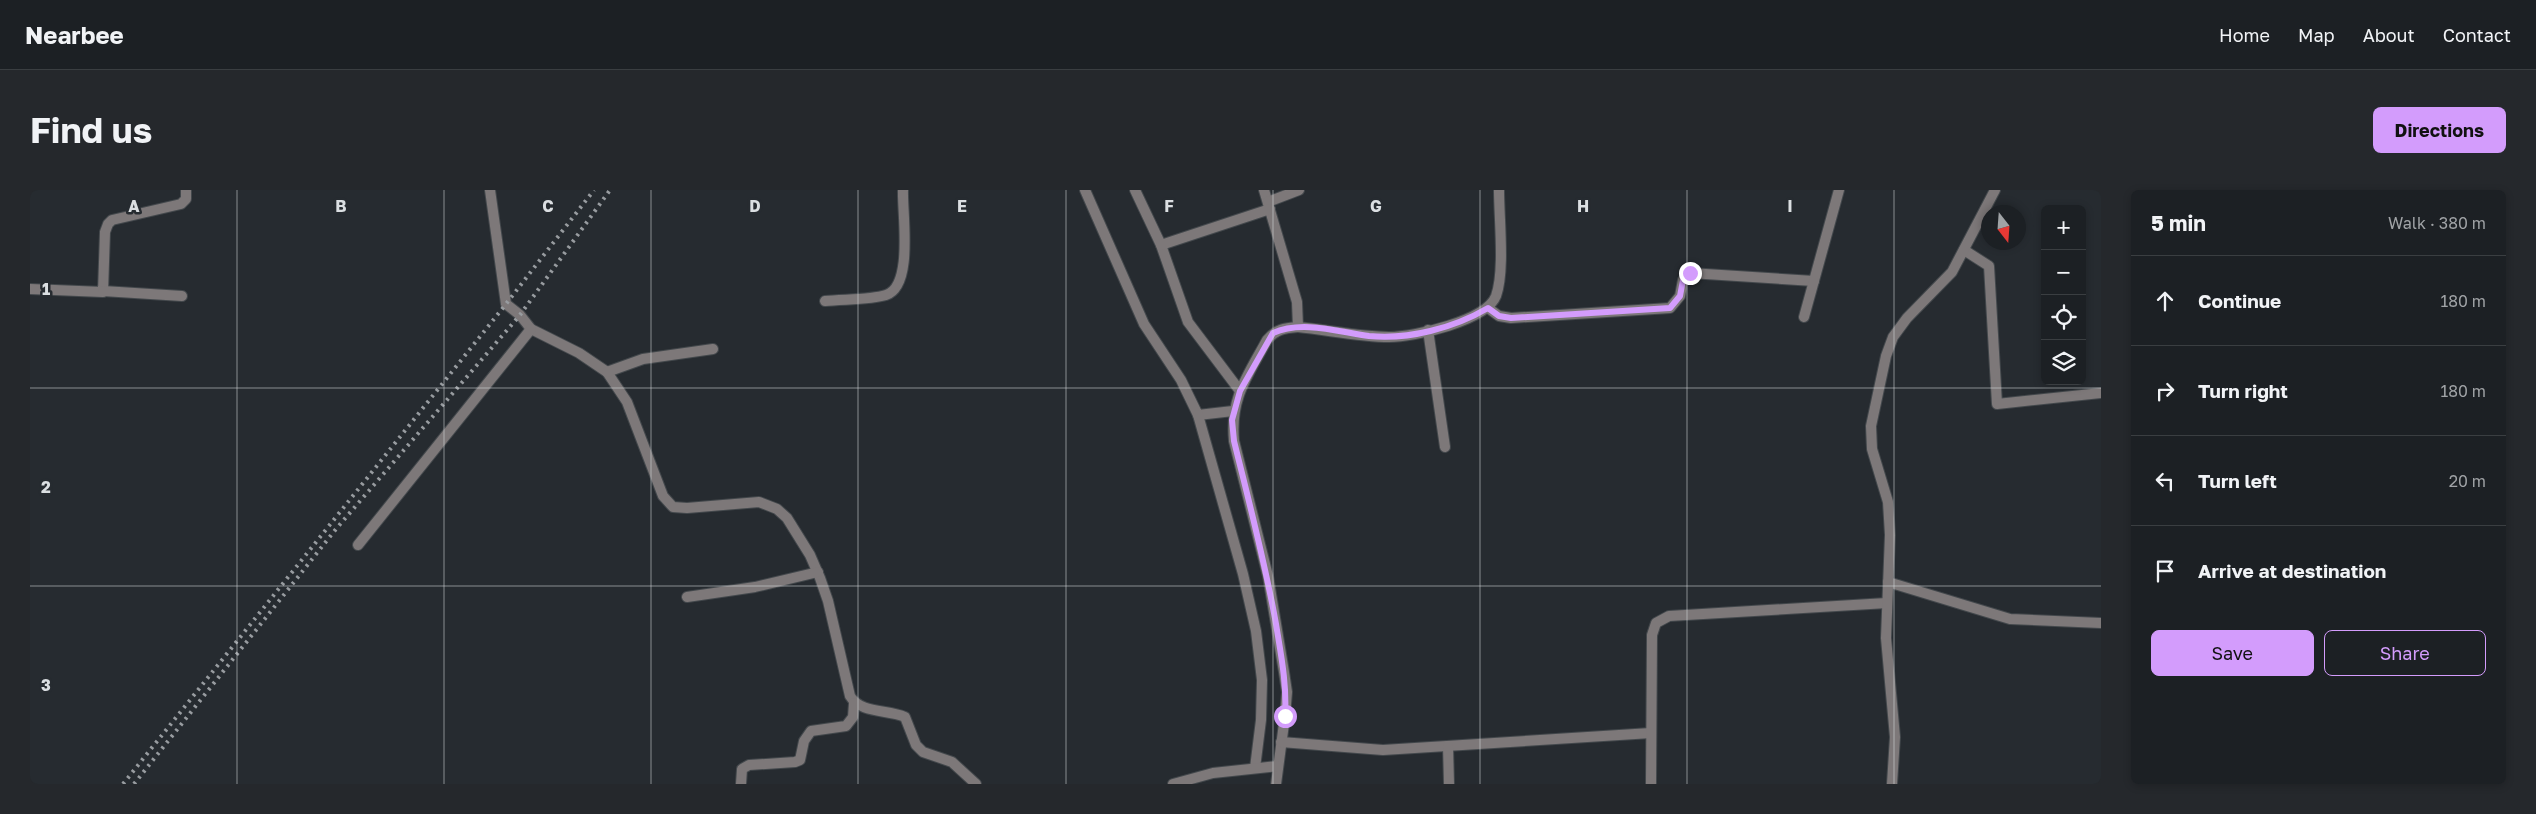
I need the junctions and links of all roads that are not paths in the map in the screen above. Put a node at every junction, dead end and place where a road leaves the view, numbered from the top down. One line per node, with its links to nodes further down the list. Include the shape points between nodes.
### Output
1 (186, 190): 16 (street, via 186,199 181,204 108,224 105,232)
2 (490, 190): 22 (street, via 506,304)
3 (903, 190): 18 (street, via 904,268 897,286 887,295)
4 (1085, 190): 29 (street, via 1144,324)
5 (1135, 190): 12 (street)
6 (1264, 190): 11 (street)
7 (1299, 190): 11 (street)
8 (1499, 190): 19 (street, via 1500,277 1496,298)
9 (1838, 190): 14 (street)
10 (1995, 190): 13 (street)
11 (1269, 206): 12 (street); 21 (street, via 1297,302)
12 (1161, 245): 26 (street, via 1188,322)
13 (1964, 250): 27 (street, via 1989,266 1997,404); 33 (street, via 1952,272 1893,337 1886,356 1871,426 1872,449 1888,502)
14 (1814, 281): 19 (street, via 1690,273 1683,280 1680,296 1670,308 1511,318 1499,316); 20 (street)
15 (30, 289): 16 (street)
16 (104, 291): 17 (street)
17 (182, 296)
18 (825, 300)
19 (1488, 308): 23 (street, via 1471,318)
20 (1804, 317)
21 (1298, 327): 23 (street, via 1390,337); 26 (street, via 1273,333)
22 (531, 329): 25 (street, via 580,352); 31 (street)
23 (1428, 330): 30 (street)
24 (712, 349): 25 (street, via 643,359)
25 (607, 372): 32 (street, via 626,402 663,496 674,507 759,502 776,508 787,518)
26 (1240, 391): 28 (street)
27 (2101, 393)
28 (1233, 411): 29 (street); 39 (street, via 1234,441 1268,576 1287,692)
29 (1201, 415): 42 (street, via 1256,631 1262,680)
30 (1445, 447)
31 (358, 544)
32 (818, 572): 34 (street, via 755,587); 37 (street)
33 (1888, 582): 35 (street); 36 (street, via 2010,619)
34 (687, 597)
35 (1887, 603): 38 (street, via 1669,616 1656,623 1652,634); 49 (street, via 1886,638 1895,737)
36 (2101, 623)
37 (854, 703): 43 (street, via 853,717 846,726 811,731 806,736 800,760 749,765 742,769); 44 (street, via 905,717 916,745 923,752 952,762)
38 (1651, 732): 40 (street); 48 (street)
39 (1281, 742): 40 (street, via 1383,750); 41 (street)
40 (1448, 746): 47 (street)
41 (1278, 766): 42 (street); 46 (street)
42 (1255, 768): 45 (street, via 1213,773)
43 (741, 784)
44 (976, 784)
45 (1173, 784)
46 (1276, 784)
47 (1449, 784)
48 (1651, 784)
49 (1892, 784)

